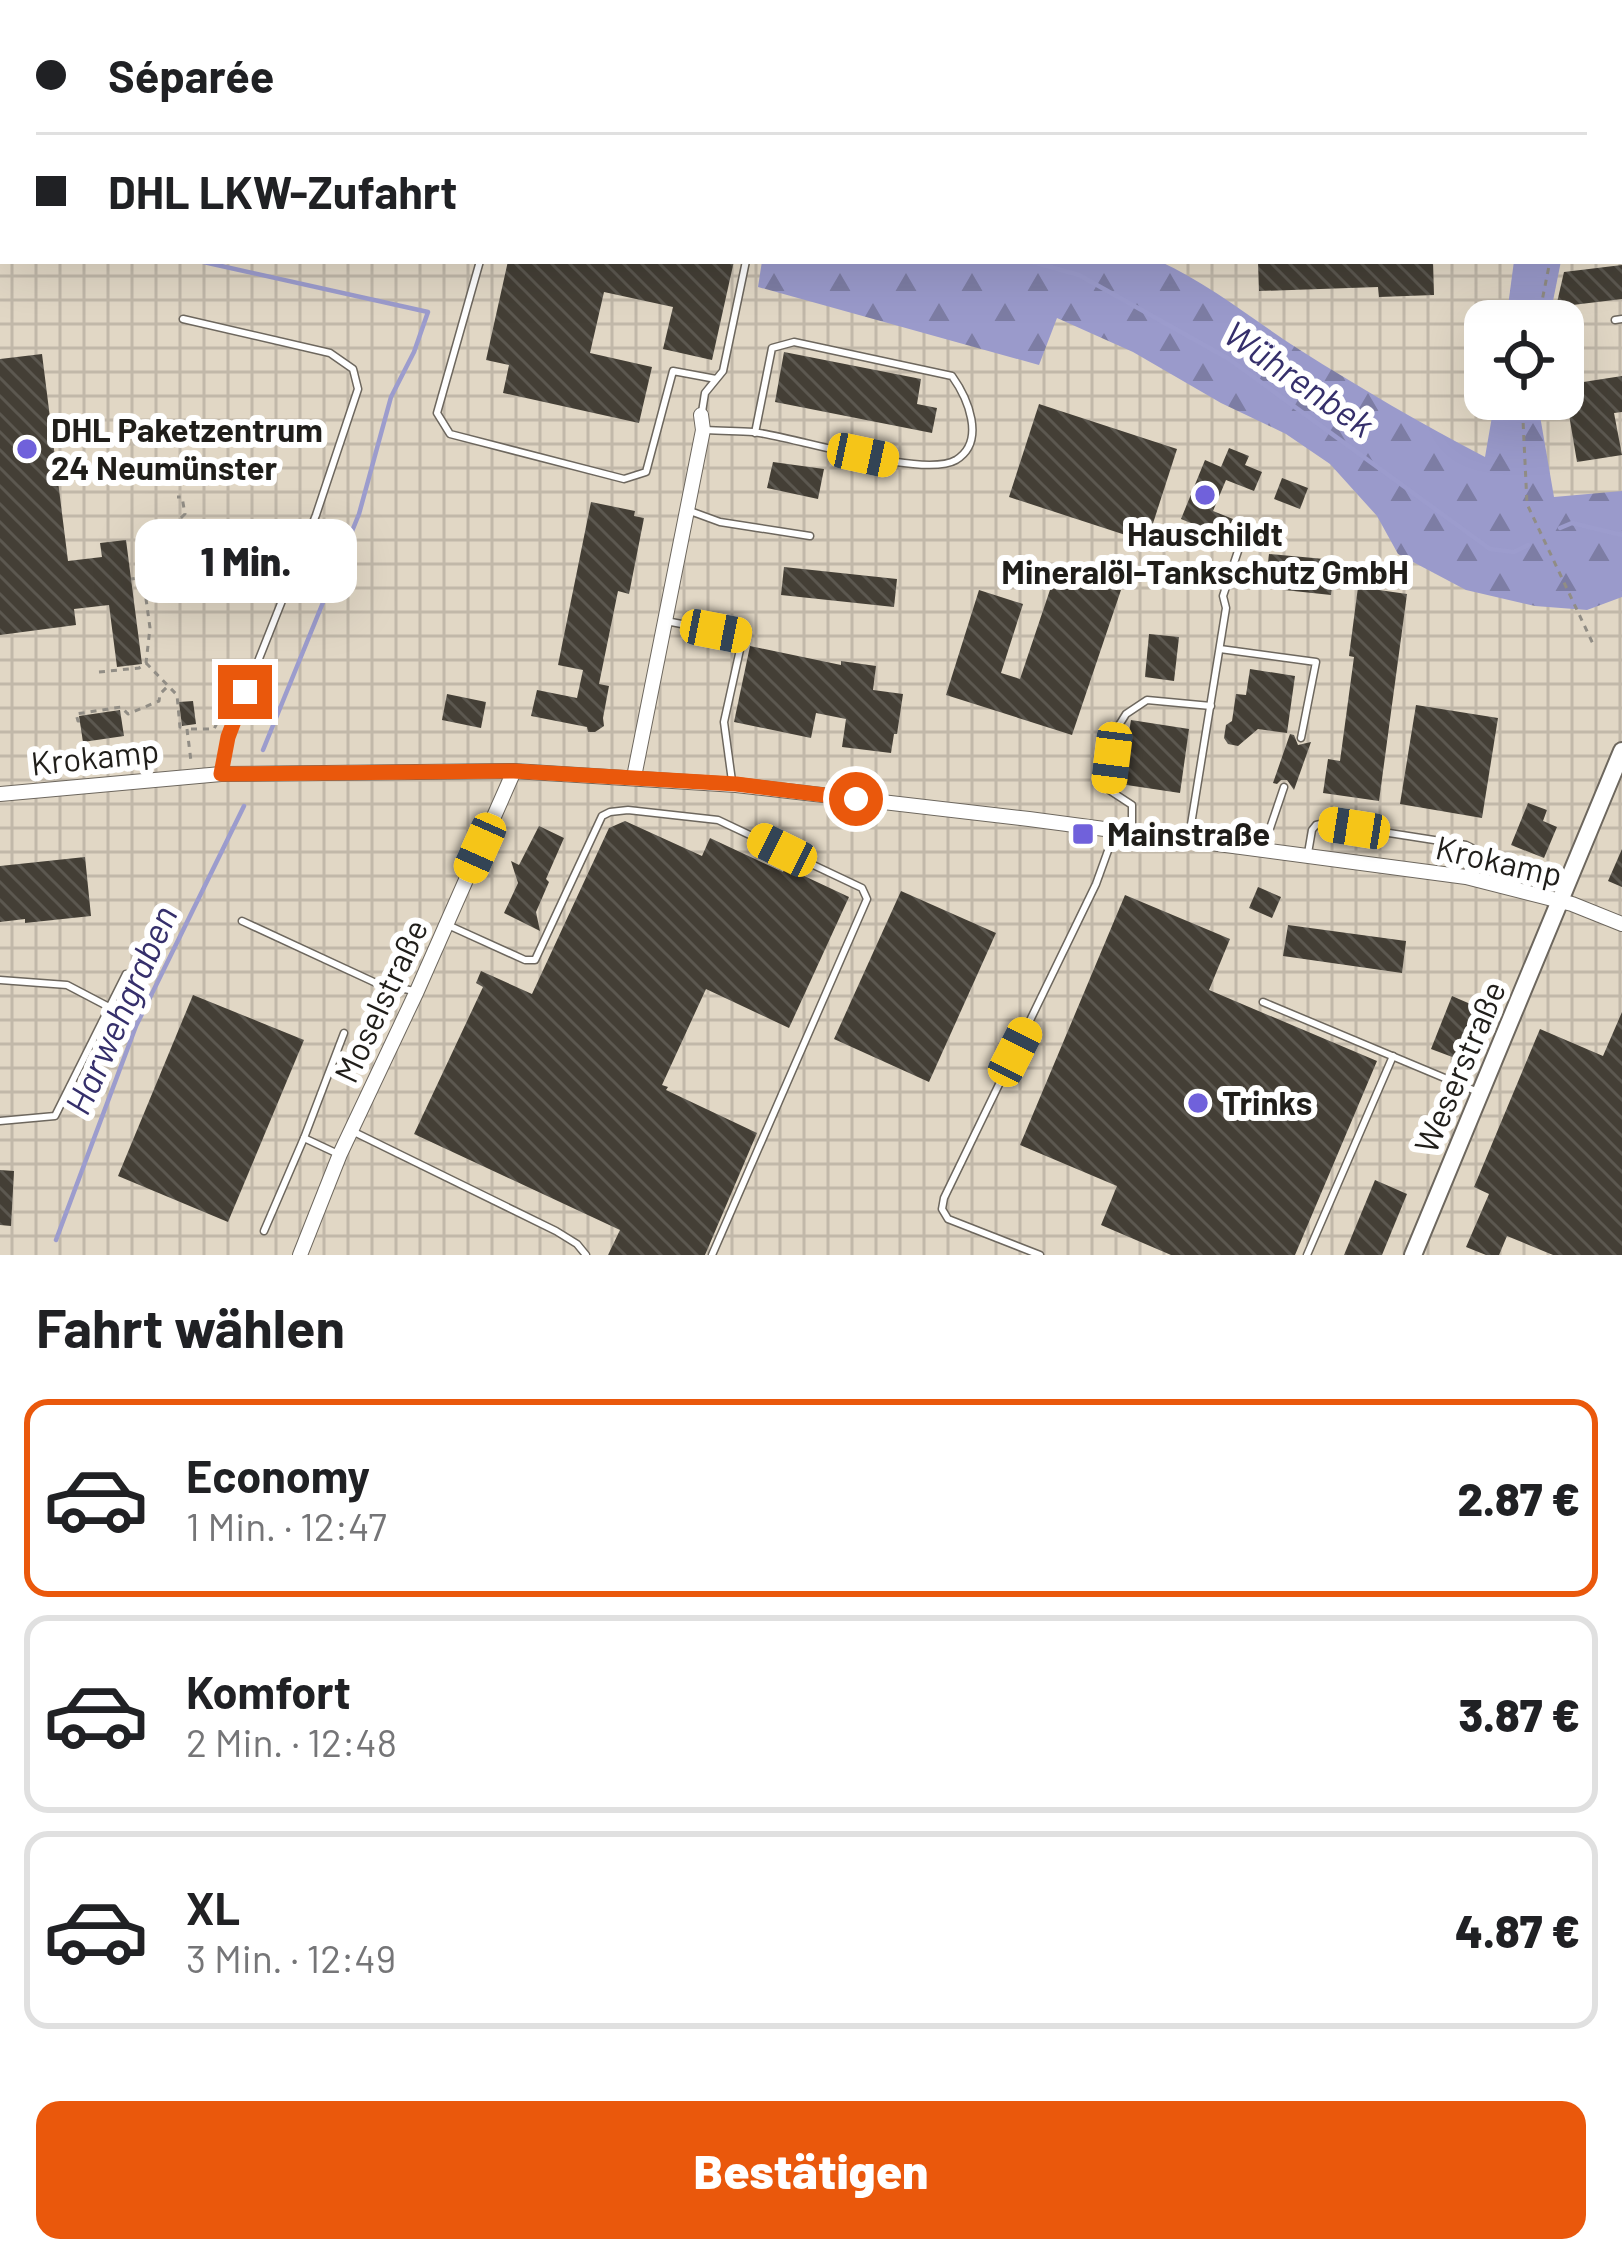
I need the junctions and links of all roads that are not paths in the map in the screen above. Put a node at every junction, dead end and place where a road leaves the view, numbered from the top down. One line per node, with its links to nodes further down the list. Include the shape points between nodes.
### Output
1 (479, 264): 4 (lane, via 437,413 450,434 624,479 646,472 674,371)
2 (745, 264): 4 (lane)
3 (183, 319): 16 (lane, via 330,353 353,369 358,389)
4 (716, 379): 5 (lane, via 705,393)
5 (702, 422): 6 (lane); 7 (street)
6 (755, 433): 6 (lane, via 899,463 937,463 955,461 972,423 952,376 794,342 772,348)
7 (687, 510): 8 (lane); 10 (street)
8 (810, 536)
9 (1239, 548): 11 (lane, via 1223,596)
10 (665, 620): 17 (street); 18 (lane, via 743,636 724,722)
11 (1220, 649): 12 (lane); 13 (lane, via 1316,662)
12 (1210, 706): 21 (lane, via 1147,700 1120,721 1109,790 1132,805); 22 (lane)
13 (1301, 738)
14 (1622, 751): 26 (street, Weserstraße)
15 (514, 771): 16 (street, Krokamp); 17 (street, Krokamp); 28 (street, Moselstraße)
16 (221, 774): 20 (street, Krokamp)
17 (634, 777): 18 (street, Krokamp)
18 (731, 784): 21 (street, Krokamp)
19 (1284, 787): 23 (lane)
20 (0, 794)
21 (1123, 831): 22 (street, Krokamp); 46 (lane, via 944,1198 948,1219)
22 (1188, 840): 23 (street, Krokamp)
23 (1263, 850): 24 (street, Krokamp)
24 (1307, 855): 25 (street, Krokamp); 25 (lane, via 1316,825 1432,838 1472,848)
25 (1466, 877): 26 (street, Krokamp)
26 (1561, 901): 29 (street, Krokamp); 37 (street, Weserstraße)
27 (242, 921): 32 (lane, via 376,983)
28 (447, 924): 32 (street, Moselstraße); 45 (lane, via 535,959 602,816 628,810 718,820 862,888 866,899)
29 (1622, 924)
30 (126, 974): 34 (lane)
31 (0, 980): 34 (lane, via 67,986)
32 (417, 992): 39 (street, Moselstraße)
33 (1263, 1002): 36 (lane)
34 (109, 1007): 38 (lane, via 55,1116)
35 (344, 1033): 40 (lane)
36 (1393, 1056): 37 (lane); 47 (lane)
37 (1481, 1093): 48 (street, Weserstraße)
38 (0, 1121)
39 (350, 1130): 41 (street, Moselstraße); 44 (lane, via 556,1231)
40 (304, 1138): 41 (lane); 42 (lane)
41 (340, 1154): 43 (street, Moselstraße)
42 (264, 1232)
43 (300, 1255)
44 (586, 1255)
45 (712, 1255)
46 (1040, 1255)
47 (1306, 1255)
48 (1413, 1255)

